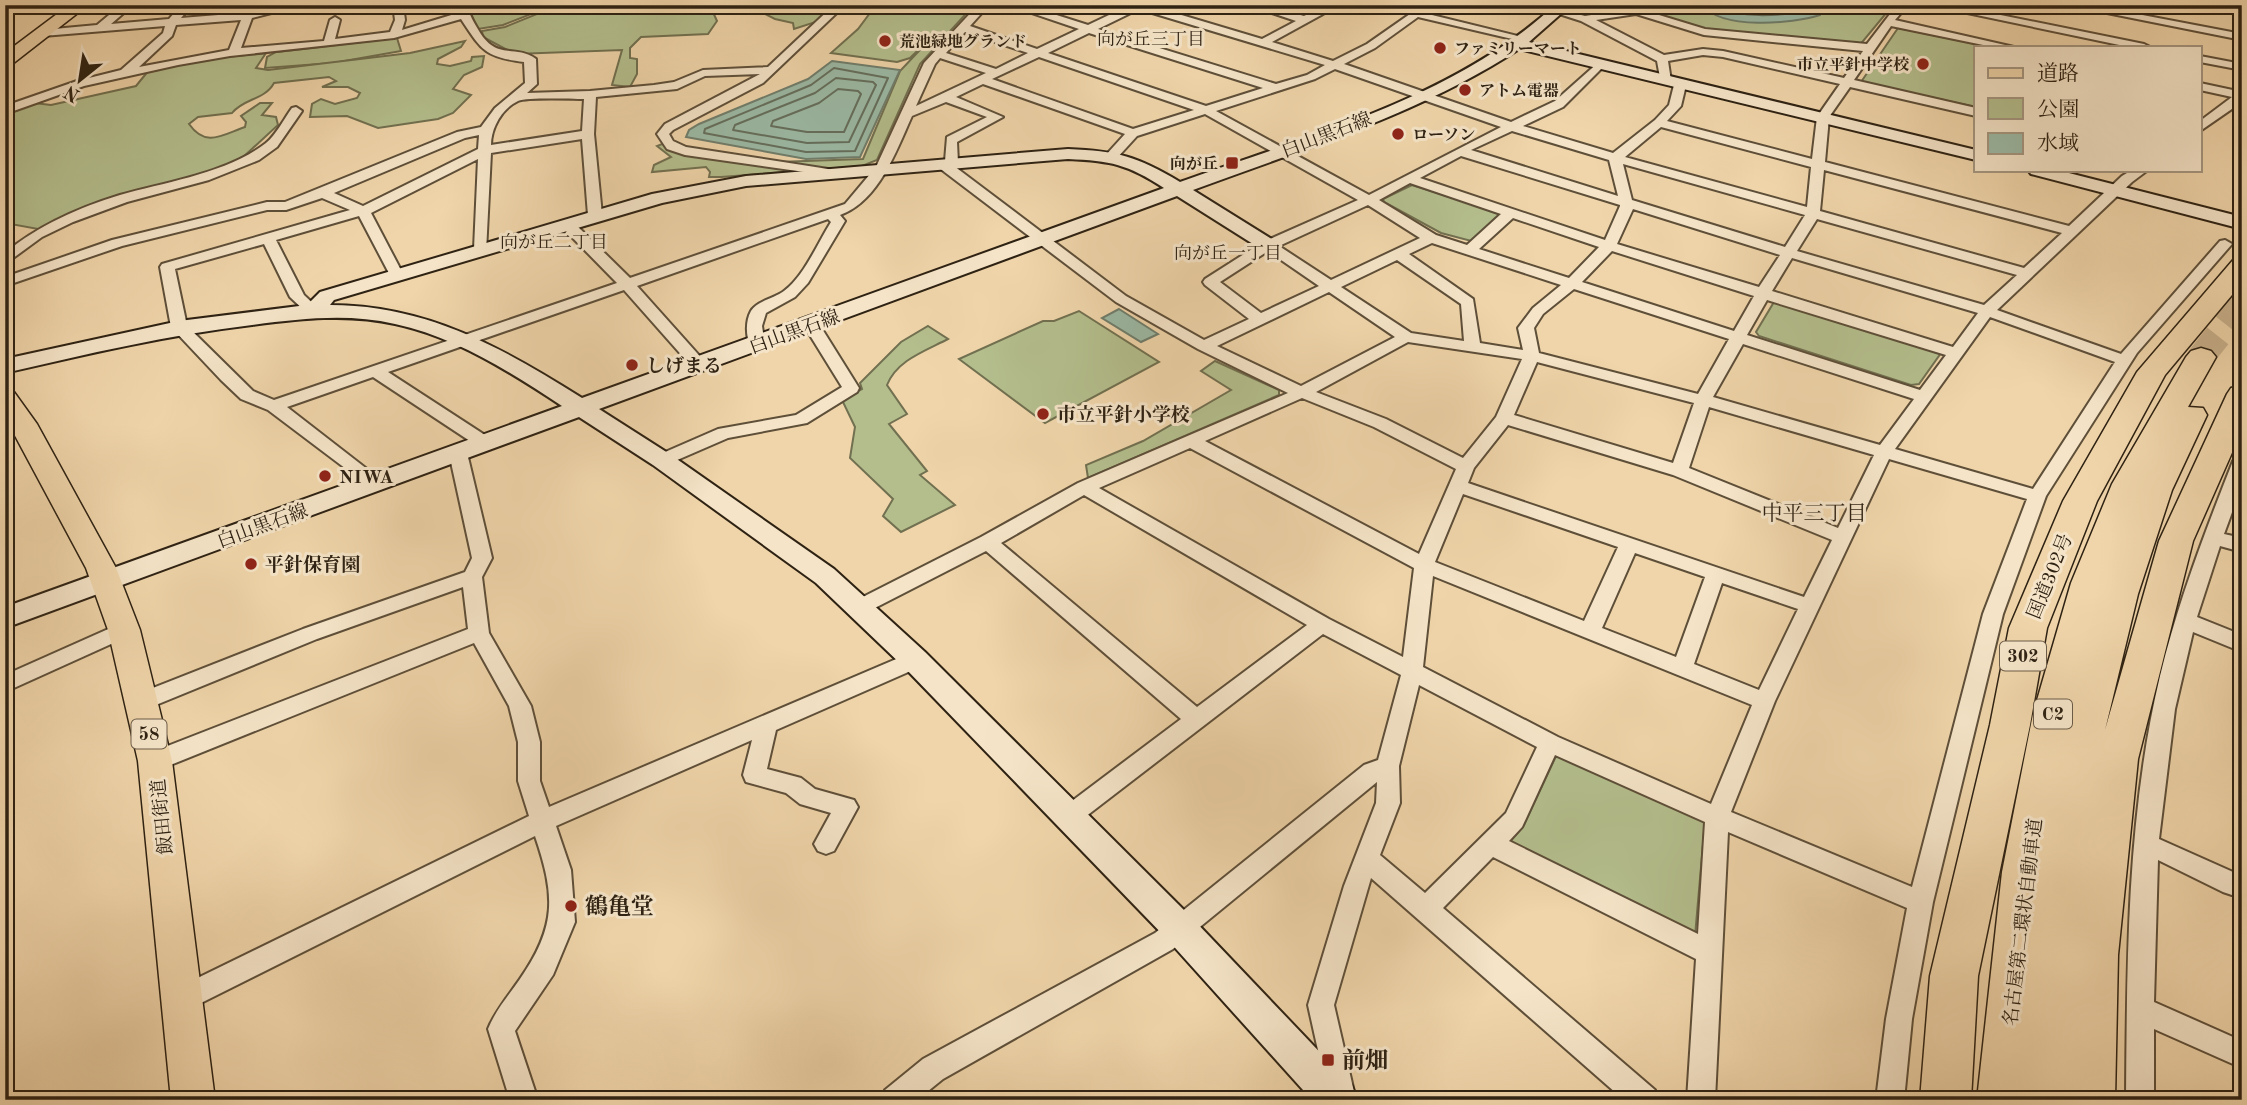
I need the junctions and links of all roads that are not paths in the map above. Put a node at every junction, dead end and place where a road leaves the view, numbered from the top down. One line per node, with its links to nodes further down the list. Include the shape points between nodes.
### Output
1 (68, 5): 42 (main road)
2 (80, 5): 33 (main road)
3 (128, 5): 30 (street)
4 (187, 5): 28 (street)
5 (298, 5): 20 (street)
6 (398, 5): 34 (street, via 400,20)
7 (840, 5): 52 (street)
8 (984, 5): 31 (street)
9 (1013, 5): 32 (street)
10 (1138, 5): 32 (street); 37 (street)
11 (1254, 5): 27 (street)
12 (1310, 5): 27 (street, via 1319,12)
13 (1398, 5): 22 (street)
14 (1903, 5): 29 (street)
15 (1934, 5): 24 (street)
16 (2002, 5): 24 (street)
17 (2072, 5): 35 (street)
18 (2206, 5): 23 (street)
19 (1561, 8): 25 (street); 36 (street, 白山黒石線)
20 (249, 10): 28 (street); 43 (street)
21 (463, 10): 34 (street, via 434,27); 63 (street, via 475,38 490,54 530,59 531,84)
22 (1416, 10): 36 (street); 50 (street, via 1371,46)
23 (2242, 12)
24 (1996, 17): 40 (street)
25 (1586, 19): 41 (street, via 1636,11 1704,32); 47 (street)
26 (335, 20): 38 (street)
27 (1305, 20): 37 (street)
28 (172, 22): 30 (street); 53 (street, via 169,34)
29 (1888, 22): 39 (street); 41 (street)
30 (102, 27): 33 (street)
31 (964, 28): 44 (street); 45 (street)
32 (1090, 29): 44 (street); 59 (street)
33 (43, 33): 48 (main road)
34 (394, 35): 38 (street)
35 (2242, 37)
36 (1521, 41): 49 (street); 61 (street, 白山黒石線)
37 (1263, 43): 50 (street)
38 (329, 44): 43 (street)
39 (2003, 46)
40 (2139, 46)
41 (1871, 48): 56 (street)
42 (5, 51)
43 (234, 52): 53 (street)
44 (1039, 53): 54 (street); 66 (street)
45 (939, 54): 54 (street); 69 (street)
46 (2202, 58): 51 (street)
47 (1661, 59): 56 (street, via 1715,53); 57 (street)
48 (5, 61)
49 (1600, 64): 57 (street); 73 (street, via 1559,104)
50 (1335, 65): 59 (street); 61 (street)
51 (2242, 67)
52 (771, 70): 60 (street, via 703,73 677,85); 88 (street, via 759,81 669,127 664,141 685,151)
53 (125, 73): 65 (street)
54 (997, 73): 55 (street)
55 (982, 80): 64 (street); 75 (street)
56 (1845, 82): 68 (street); 70 (street)
57 (1673, 83): 70 (street); 71 (street, via 1675,106)
58 (2202, 87): 62 (street)
59 (1275, 88): 66 (street)
60 (590, 95): 63 (street); 76 (street)
61 (1426, 95): 73 (street); 78 (street, 白山黒石線)
62 (2242, 96): 72 (street)
63 (515, 97): 74 (street)
64 (946, 97): 69 (street); 83 (street, via 997,117 951,141)
65 (5, 110)
66 (1206, 110): 75 (street); 78 (street)
67 (296, 111): 113 (street, via 273,144 254,157 68,219 37,234)
68 (1974, 112)
69 (905, 114): 85 (street)
70 (1823, 117): 80 (street); 84 (street)
71 (1659, 123): 82 (street); 84 (street)
72 (2202, 126)
73 (1513, 127): 79 (street); 82 (street)
74 (485, 130): 77 (street); 92 (street, via 461,135)
75 (1133, 133): 81 (street)
76 (588, 134): 77 (street); 99 (street)
77 (485, 150): 95 (street); 108 (street)
78 (1282, 151): 90 (street, 白山黒石線); 93 (street)
79 (1460, 151): 89 (street); 94 (street)
80 (1974, 155)
81 (1111, 156): 83 (street, via 1068,154); 90 (street, via 1148,170)
82 (1615, 158): 94 (street); 98 (street)
83 (948, 164): 85 (street); 105 (street)
84 (1819, 166): 98 (street); 102 (street)
85 (882, 168): 88 (street); 96 (street, via 850,207)
86 (2045, 172): 91 (street)
87 (2139, 172): 91 (street)
88 (828, 173): 99 (street, via 746,181)
89 (1408, 178): 93 (street); 97 (street)
90 (1178, 190): 105 (street, 白山黒石線); 106 (street)
91 (2117, 190): 100 (street); 102 (street)
92 (323, 193): 95 (street); 116 (street, via 286,206 267,206 117,243)
93 (1369, 200): 104 (street); 106 (street)
94 (1626, 203): 107 (street); 110 (street)
95 (363, 211): 103 (street); 115 (street)
96 (830, 214): 118 (street); 130 (street, via 838,221 803,280 790,294 759,311 754,326)
97 (1510, 214): 107 (street); 109 (street)
98 (1813, 214): 110 (street); 114 (street)
99 (595, 215): 101 (street)
100 (2242, 223)
101 (568, 224): 108 (street); 118 (street)
102 (2073, 231): 114 (street)
103 (268, 238): 122 (street, via 298,297); 126 (street, via 167,267)
104 (1431, 238): 109 (street); 111 (street)
105 (1044, 239): 125 (street, 白山黒石線); 131 (street, via 1121,299)
106 (1268, 246): 119 (street); 124 (street, via 1210,282)
107 (1609, 246): 117 (street); 120 (street)
108 (481, 249): 115 (street)
109 (1470, 250): 117 (street)
110 (1789, 253): 120 (street); 123 (street)
111 (1399, 254): 119 (street); 132 (street, via 1468,302)
112 (2233, 255): 121 (highway, 国道302号 / 302)
113 (5, 260)
114 (2027, 273): 123 (street)
115 (396, 274): 122 (street, via 327,296)
116 (5, 282)
117 (1571, 284): 129 (street); 134 (street, via 1526,328)
118 (628, 285): 128 (street); 136 (street)
119 (1330, 288): 124 (street); 127 (street)
120 (1763, 293): 129 (street); 133 (street)
121 (2194, 299): 135 (street, via 2131,350); 210 (highway, 国道302号 / 302, via 2080,501 2028,628 1954,976)
122 (313, 311): 126 (street); 128 (street, via 398,318)
123 (1987, 311): 133 (street); 135 (street)
124 (1259, 319): 131 (street)
125 (811, 324): 130 (street, 白山黒石線); 151 (street, via 852,388 801,419 724,433)
126 (179, 327): 137 (street); 144 (street, via 247,396)
127 (1406, 337): 132 (street); 140 (street)
128 (466, 339): 138 (street); 145 (street)
129 (1739, 339): 141 (street); 143 (street)
130 (757, 345): 136 (street, 白山黒石線)
131 (1204, 346): 140 (street)
132 (1472, 347): 134 (street)
133 (1956, 353): 141 (street)
134 (1532, 356): 143 (street); 146 (street)
135 (2126, 361): 158 (street)
136 (699, 365): 145 (street, 白山黒石線)
137 (5, 366)
138 (375, 371): 144 (street); 148 (street)
139 (2221, 371): 211 (highway, 名古屋第二環状自動車道 / C2, via 2128,484 2089,583 2053,715 2024,872); 212 (highway, 名古屋第二環状自動車道 / C2, via 2199,401 2155,491 2120,594 2085,727 2061,887); 213 (highway, via 2117,760 2095,955)
140 (1303, 392): 147 (street); 153 (street, via 1380,423)
141 (1924, 397): 149 (street)
142 (5, 398): 167 (main road, 飯田街道 / 58, via 24,424)
143 (1703, 400): 149 (street); 154 (street)
144 (274, 407): 155 (street)
145 (581, 409): 148 (street, 白山黒石線); 151 (street)
146 (1504, 418): 153 (street); 154 (street)
147 (1191, 441): 157 (street); 164 (street)
148 (485, 443): 150 (street, 白山黒石線)
149 (1884, 452): 158 (street); 159 (street)
150 (458, 453): 155 (street, 白山黒石線); 166 (street, via 482,558)
151 (662, 460): 169 (street, via 825,576)
152 (2242, 461): 160 (street)
153 (1466, 467): 156 (street)
154 (1679, 471): 159 (street)
155 (376, 484): 167 (street, 白山黒石線)
156 (1458, 486): 162 (street); 164 (street)
157 (1084, 487): 161 (street); 172 (street)
158 (2037, 496): 196 (street, via 1993,614)
159 (1843, 537): 168 (street)
160 (2213, 537): 163 (street); 171 (street)
161 (988, 542): 169 (street); 183 (street)
162 (1629, 544): 165 (street); 174 (street)
163 (2242, 545)
164 (1424, 565): 174 (street); 179 (street)
165 (1716, 574): 168 (street); 178 (street)
166 (472, 577): 175 (street); 181 (street, via 310,634)
167 (107, 582): 170 (street, 白山黒石線); 173 (main road, 飯田街道 / 58)
168 (1810, 606): 182 (street)
169 (860, 607): 177 (street)
170 (5, 618)
171 (2185, 620): 176 (street); 193 (street, via 2164,709)
172 (1322, 624): 179 (street); 183 (street)
173 (124, 630): 180 (street); 181 (main road, 飯田街道 / 58)
174 (1590, 631): 178 (street)
175 (479, 633): 186 (street); 190 (street, via 520,706 529,742 529,781)
176 (2242, 644)
177 (915, 660): 184 (street); 188 (street)
178 (1682, 668): 182 (street)
179 (1412, 672): 185 (street); 187 (street)
180 (5, 684)
181 (143, 701): 186 (main road, 飯田街道 / 58)
182 (1764, 701): 189 (street)
183 (1197, 720): 188 (street)
184 (764, 726): 190 (street); 191 (street, via 754,775 846,807)
185 (1550, 743): 189 (street); 192 (street, via 1514,820)
186 (155, 761): 200 (main road, 飯田街道 / 58)
187 (1388, 766): 194 (street, via 1388,803); 198 (street, via 1372,772)
188 (1068, 817): 198 (street)
189 (1717, 817): 196 (street); 199 (street)
190 (542, 821): 200 (street); 205 (street, via 559,870 562,922 544,966 501,1029)
191 (826, 844)
192 (1491, 844): 197 (street); 199 (street)
193 (2146, 844): 195 (street); 201 (street)
194 (1366, 858): 197 (street); 203 (street, via 1321,1005)
195 (2239, 886)
196 (1921, 902): 209 (street, via 1899,1019)
197 (1426, 909): 207 (street)
198 (1180, 929): 203 (street); 206 (street, via 933,1069)
199 (1709, 953): 208 (street)
200 (182, 999): 204 (main road, 飯田街道 / 58)
201 (2140, 1009): 202 (street); 214 (street)
202 (2242, 1055)
203 (1337, 1099)
204 (193, 1100)
205 (524, 1100)
206 (895, 1100)
207 (1645, 1100)
208 (1701, 1100)
209 (1890, 1100)
210 (1945, 1100)
211 (2002, 1100)
212 (2046, 1100)
213 (2089, 1100)
214 (2140, 1100)

